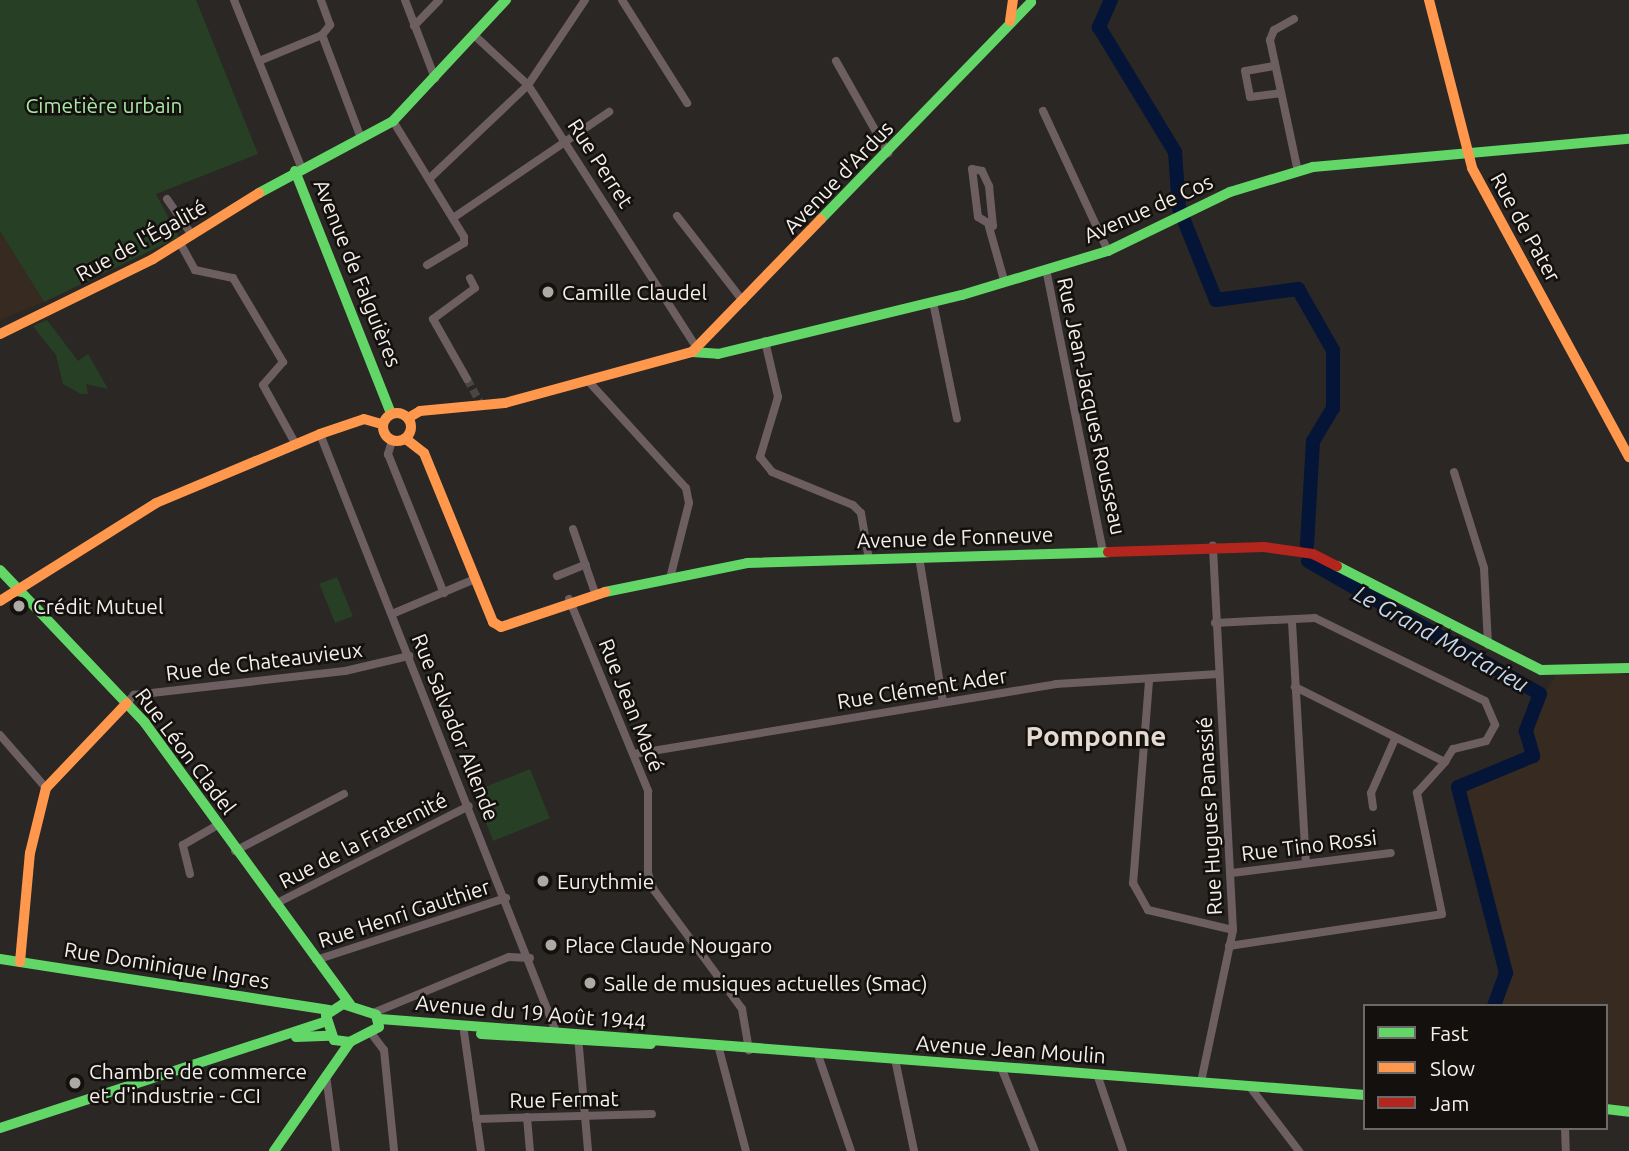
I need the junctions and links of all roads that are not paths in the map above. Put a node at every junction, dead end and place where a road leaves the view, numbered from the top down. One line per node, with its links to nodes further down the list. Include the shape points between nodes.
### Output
1 (234, 0): 16 (street)
2 (321, 0): 15 (street, via 331,25)
3 (405, 0): 12 (street)
4 (439, 0): 12 (street)
5 (506, 0): 14 (street, Avenue de Falguières)
6 (585, 0): 20 (street)
7 (622, 0): 22 (street)
8 (1015, 0): 10 (street); 13 (street)
9 (1429, 0): 30 (street, Rue de Pater)
10 (1033, 1): 13 (street, Avenue d'Ardus)
11 (1294, 19): 18 (street, via 1274,30)
12 (414, 26): 19 (street)
13 (1009, 26): 29 (street, Avenue d'Ardus)
14 (473, 34): 19 (street, Avenue de Falguières); 20 (street, Rue Perret)
15 (322, 35): 16 (street); 26 (street)
16 (259, 61): 31 (street)
17 (836, 61): 29 (street)
18 (1275, 66): 21 (street); 21 (street, via 1245,71 1250,97)
19 (435, 78): 25 (street, Avenue de Falguières)
20 (528, 85): 28 (street, Rue Perret); 33 (street)
21 (1281, 93): 32 (street)
22 (687, 103)
23 (1043, 111): 40 (street)
24 (609, 112): 28 (street)
25 (393, 121): 26 (street, Avenue de Falguières); 33 (street)
26 (361, 138): 31 (street, Avenue de Falguières)
27 (1629, 139): 30 (street, Avenue de Cos)
28 (566, 142): 36 (street); 49 (street, Rue Perret)
29 (888, 153): 45 (street, Avenue d'Ardus)
30 (1469, 155): 32 (street, Avenue de Cos); 60 (street, Rue de Pater)
31 (298, 169): 38 (street, Rue de l'Égalité); 52 (street, Avenue de Falguières)
32 (1298, 172): 40 (street, Avenue de Cos, via 1181,215)
33 (429, 179): 36 (street)
34 (167, 199): 38 (street)
35 (677, 216): 45 (street)
36 (453, 218): 41 (street, via 464,243)
37 (989, 227): 37 (street, via 997,221 995,209 976,168 969,178 978,217); 44 (street)
38 (192, 235): 39 (street, Rue de l'Égalité)
39 (180, 243): 47 (street, Rue de l'Égalité); 59 (street, via 195,270 233,278 283,362 263,385)
40 (1108, 251): 42 (street, Avenue de Cos)
41 (427, 265)
42 (1046, 269): 44 (street, Avenue de Cos); 65 (street, Rue Jean-Jacques Rousseau)
43 (470, 278): 50 (street, via 475,288 433,319)
44 (1004, 281): 46 (street, Avenue de Cos)
45 (743, 301): 49 (street, Avenue d'Ardus)
46 (933, 302): 48 (street, Avenue de Cos); 54 (street)
47 (0, 334)
48 (765, 341): 49 (street, Avenue de Cos, via 703,356); 67 (street, via 778,397 760,457 772,472 853,505 861,513)
49 (695, 350): 51 (street)
50 (467, 379)
51 (590, 383): 53 (street); 71 (street, via 686,488 689,503)
52 (391, 413): 53 (street); 55 (street)
53 (408, 418): 57 (street)
54 (957, 419)
55 (382, 424): 56 (street, via 364,419); 58 (street)
56 (320, 434): 59 (street); 78 (street, Rue Salvador Allende)
57 (406, 439): 58 (street); 72 (street, Avenue de Fonneuve, via 424,453)
58 (392, 441): 74 (street, via 388,454)
59 (295, 443): 73 (street, via 113,525)
60 (1625, 444): 61 (street, Rue de Pater)
61 (1629, 457)
62 (1454, 472): 81 (street, via 1484,568)
63 (573, 529): 68 (street)
64 (1213, 546): 65 (street, Avenue de Fonneuve); 80 (street, Rue Hugues Panassié); 81 (street, Avenue de Fonneuve, via 1313,554)
65 (1103, 551): 66 (street, Avenue de Fonneuve)
66 (919, 557): 67 (street, Avenue de Fonneuve); 89 (street)
67 (869, 560): 71 (street, Avenue de Fonneuve, via 747,563)
68 (586, 564): 70 (street); 75 (street)
69 (0, 570): 73 (street, Rue Léon Cladel)
70 (557, 576)
71 (670, 578): 75 (street, Avenue de Fonneuve)
72 (475, 579): 74 (street); 76 (street, Avenue de Fonneuve, via 493,622 501,627)
73 (18, 590): 77 (street); 90 (street, Rue Léon Cladel)
74 (444, 593): 78 (street)
75 (595, 593): 76 (street, Avenue de Fonneuve)
76 (569, 599): 93 (street, Rue Jean Macé)
77 (0, 601)
78 (392, 614): 82 (street, Rue Salvador Allende)
79 (1292, 622): 80 (street); 88 (street); 94 (street, via 1315,618 1485,701 1495,714 1486,740 1453,749)
80 (1215, 623): 85 (street, Rue Hugues Panassié)
81 (1488, 645): 84 (street, Avenue de Fonneuve, via 1556,674)
82 (409, 656): 90 (street, Rue de Chateauvieux, via 345,671 134,695); 97 (street, Rue Salvador Allende)
83 (1629, 668): 84 (street, Avenue de Fonneuve)
84 (1607, 670): 86 (street, Avenue de Fonneuve)
85 (1219, 674): 87 (street, Rue Clément Ader); 103 (street, Rue Hugues Panassié)
86 (1629, 676)
87 (1149, 681): 89 (street, Rue Clément Ader, via 1056,684); 107 (street, via 1133,883 1148,910)
88 (1295, 687): 92 (street); 102 (street)
89 (943, 702): 93 (street, Rue Clément Ader)
90 (127, 703): 95 (street); 99 (street, Rue Léon Cladel)
91 (0, 735): 95 (street)
92 (1394, 741): 94 (street); 98 (street, via 1371,793)
93 (634, 754): 128 (street, Rue Jean Macé, via 648,791 648,873 741,1009)
94 (1445, 761): 109 (street, via 1417,793 1442,914)
95 (46, 788): 114 (street, via 30,853)
96 (344, 794): 100 (street)
97 (469, 806): 105 (street, Rue Salvador Allende); 106 (street, Rue de la Fraternité)
98 (1373, 807)
99 (217, 825): 100 (street, Rue Léon Cladel); 104 (street, via 183,845)
100 (236, 851): 106 (street, Rue Léon Cladel)
101 (1391, 853): 102 (street, Rue Tino Rossi)
102 (1306, 863): 103 (street, Rue Tino Rossi)
103 (1232, 873): 107 (street, Rue Hugues Panassié)
104 (190, 874)
105 (506, 898): 108 (street, Rue Salvador Allende); 113 (street, Rue Henri Gauthier)
106 (273, 905): 113 (street, Rue Léon Cladel)
107 (1233, 930): 109 (street, Rue Hugues Panassié)
108 (523, 940): 110 (street); 111 (street, Rue Salvador Allende)
109 (1229, 946): 134 (street, Rue Hugues Panassié)
110 (509, 957): 111 (street); 119 (street)
111 (530, 958): 121 (street, Rue Salvador Allende)
112 (0, 959): 114 (street, Rue Dominique Ingres)
113 (313, 961): 115 (street, Rue Léon Cladel)
114 (20, 962): 117 (street, Rue Dominique Ingres)
115 (321, 971): 116 (street, Rue Léon Cladel); 117 (street, Rue Léon Cladel)
116 (350, 1004): 117 (street, Rue Dominique Ingres); 119 (street)
117 (331, 1008): 118 (street)
118 (324, 1023): 122 (street); 123 (street)
119 (376, 1023): 120 (street, Avenue du 19 Août 1944); 121 (street, Avenue du 19 Août 1944); 125 (street); 147 (street, via 384,1050)
120 (464, 1032): 124 (street, Avenue du 19 Août 1944); 142 (street)
121 (557, 1034): 124 (street, Avenue du 19 Août 1944)
122 (293, 1036): 123 (street); 143 (street)
123 (329, 1036): 125 (street)
124 (577, 1039): 126 (street, Avenue du 19 Août 1944); 140 (street)
125 (350, 1042): 133 (street)
126 (655, 1043): 127 (street, Avenue Jean Moulin)
127 (719, 1049): 128 (street, Avenue Jean Moulin); 151 (street)
128 (749, 1050): 129 (street, Avenue Jean Moulin)
129 (818, 1055): 130 (street, Avenue Jean Moulin); 152 (street)
130 (895, 1059): 131 (street, Avenue Jean Moulin); 153 (street)
131 (1001, 1067): 132 (street, Avenue Jean Moulin); 154 (street)
132 (1097, 1074): 134 (street, Avenue Jean Moulin); 155 (street)
133 (326, 1075): 145 (street); 146 (street)
134 (1201, 1082): 135 (street, Avenue Jean Moulin)
135 (1250, 1087): 136 (street, Avenue Jean Moulin); 156 (street)
136 (1363, 1095)
137 (1608, 1109): 138 (street)
138 (1629, 1112)
139 (652, 1115): 140 (street, Rue Fermat)
140 (584, 1116): 141 (street, Rue Fermat); 150 (street)
141 (527, 1118): 142 (street, Rue Fermat); 149 (street)
142 (476, 1119): 148 (street)
143 (0, 1128)
144 (1565, 1130): 157 (street)
145 (274, 1151)
146 (336, 1151)
147 (394, 1151)
148 (481, 1151)
149 (530, 1151)
150 (588, 1151)
151 (747, 1151)
152 (850, 1151)
153 (914, 1151)
154 (1035, 1151)
155 (1123, 1151)
156 (1300, 1151)
157 (1566, 1151)

